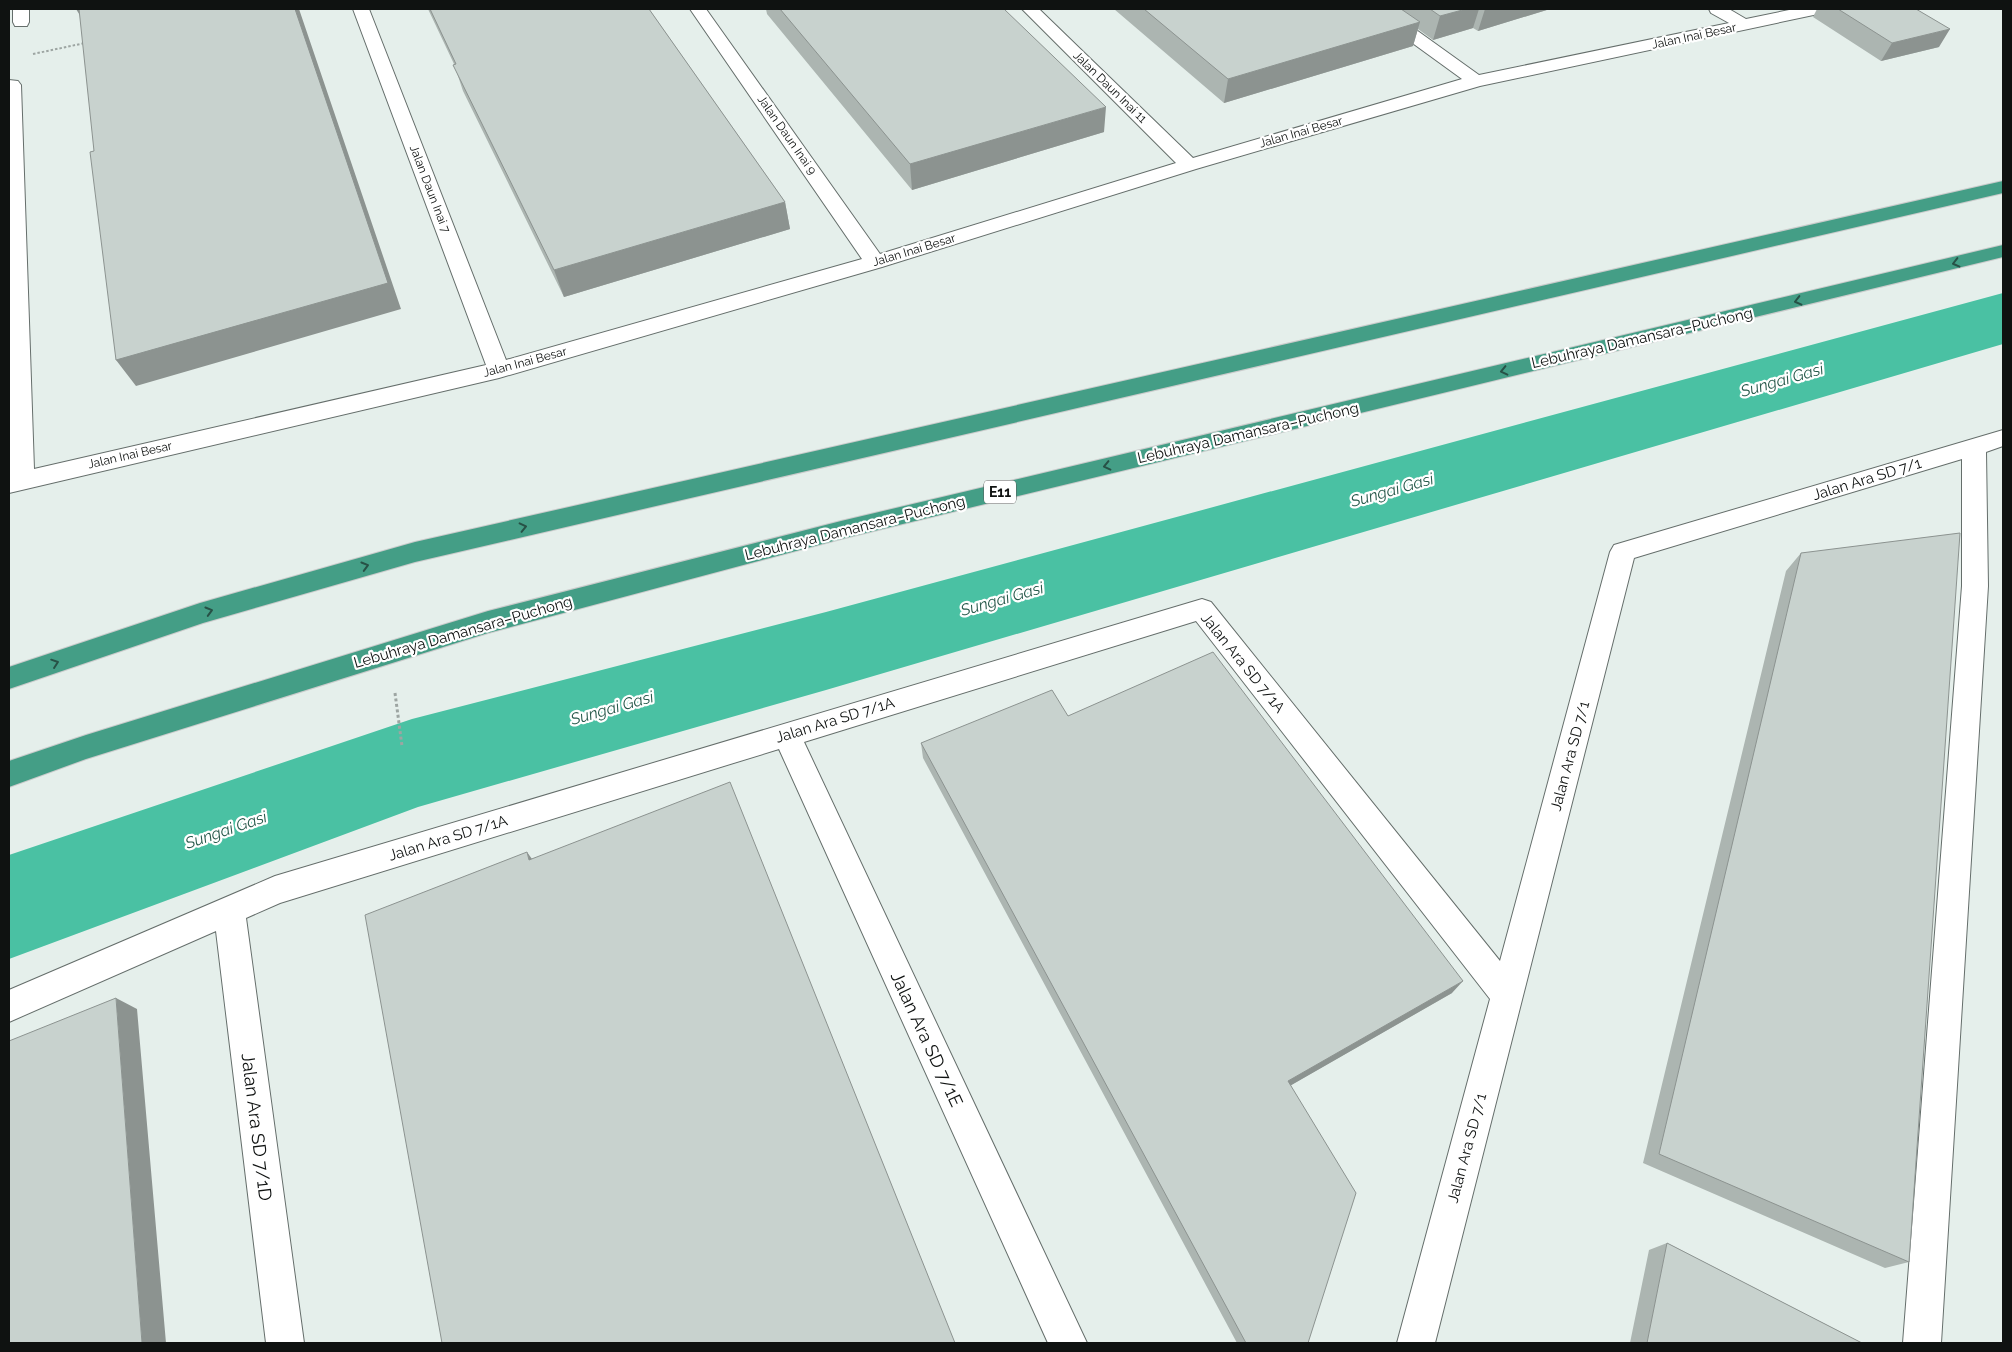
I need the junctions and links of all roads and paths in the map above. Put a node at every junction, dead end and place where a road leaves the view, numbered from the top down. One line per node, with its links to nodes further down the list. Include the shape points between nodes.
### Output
1 (361, 9): 16 (street, Jalan Daun Inai 7)
2 (698, 9): 15 (street, Jalan Daun Inai 9)
3 (1030, 9): 12 (street, Jalan Daun Inai 11)
4 (1376, 9): 10 (street)
5 (1717, 9): 7 (street)
6 (1816, 9): 7 (street, Jalan Inai Besar)
7 (1745, 25): 10 (street, Jalan Inai Besar)
8 (94, 41): 9 (path)
9 (28, 55)
10 (1476, 81): 12 (street, Jalan Inai Besar)
11 (12, 86): 19 (street)
12 (1189, 165): 15 (street, Jalan Inai Besar)
13 (2003, 187): 21 (highway, one-way to 13, via 200,613 415,552)
14 (2003, 251): 20 (highway, Lebuhraya Damansara–Puchong / E11, one-way to 20, via 841,530 488,622)
15 (875, 262): 16 (street, Jalan Inai Besar)
16 (499, 370): 19 (street, Jalan Inai Besar)
17 (2003, 438): 18 (street, Jalan Ara SD 7/1)
18 (1974, 447): 26 (street, Jalan Ara SD 7/1, via 1623,552); 31 (street, via 1975,586)
19 (15, 482)
20 (390, 653): 23 (path); 24 (highway, Lebuhraya Damansara–Puchong / E11)
21 (9, 678)
22 (787, 735): 25 (street, Jalan Ara SD 7/1A, via 275,890); 26 (street, Jalan Ara SD 7/1A, via 1202,609); 29 (street, Jalan Ara SD 7/1E)
23 (402, 746)
24 (9, 774)
25 (229, 910): 27 (street, Jalan Ara SD 7/1A); 28 (street, Jalan Ara SD 7/1D)
26 (1507, 995): 30 (street, Jalan Ara SD 7/1)
27 (9, 1006)
28 (285, 1343)
29 (1068, 1343)
30 (1416, 1343)
31 (1922, 1343)

